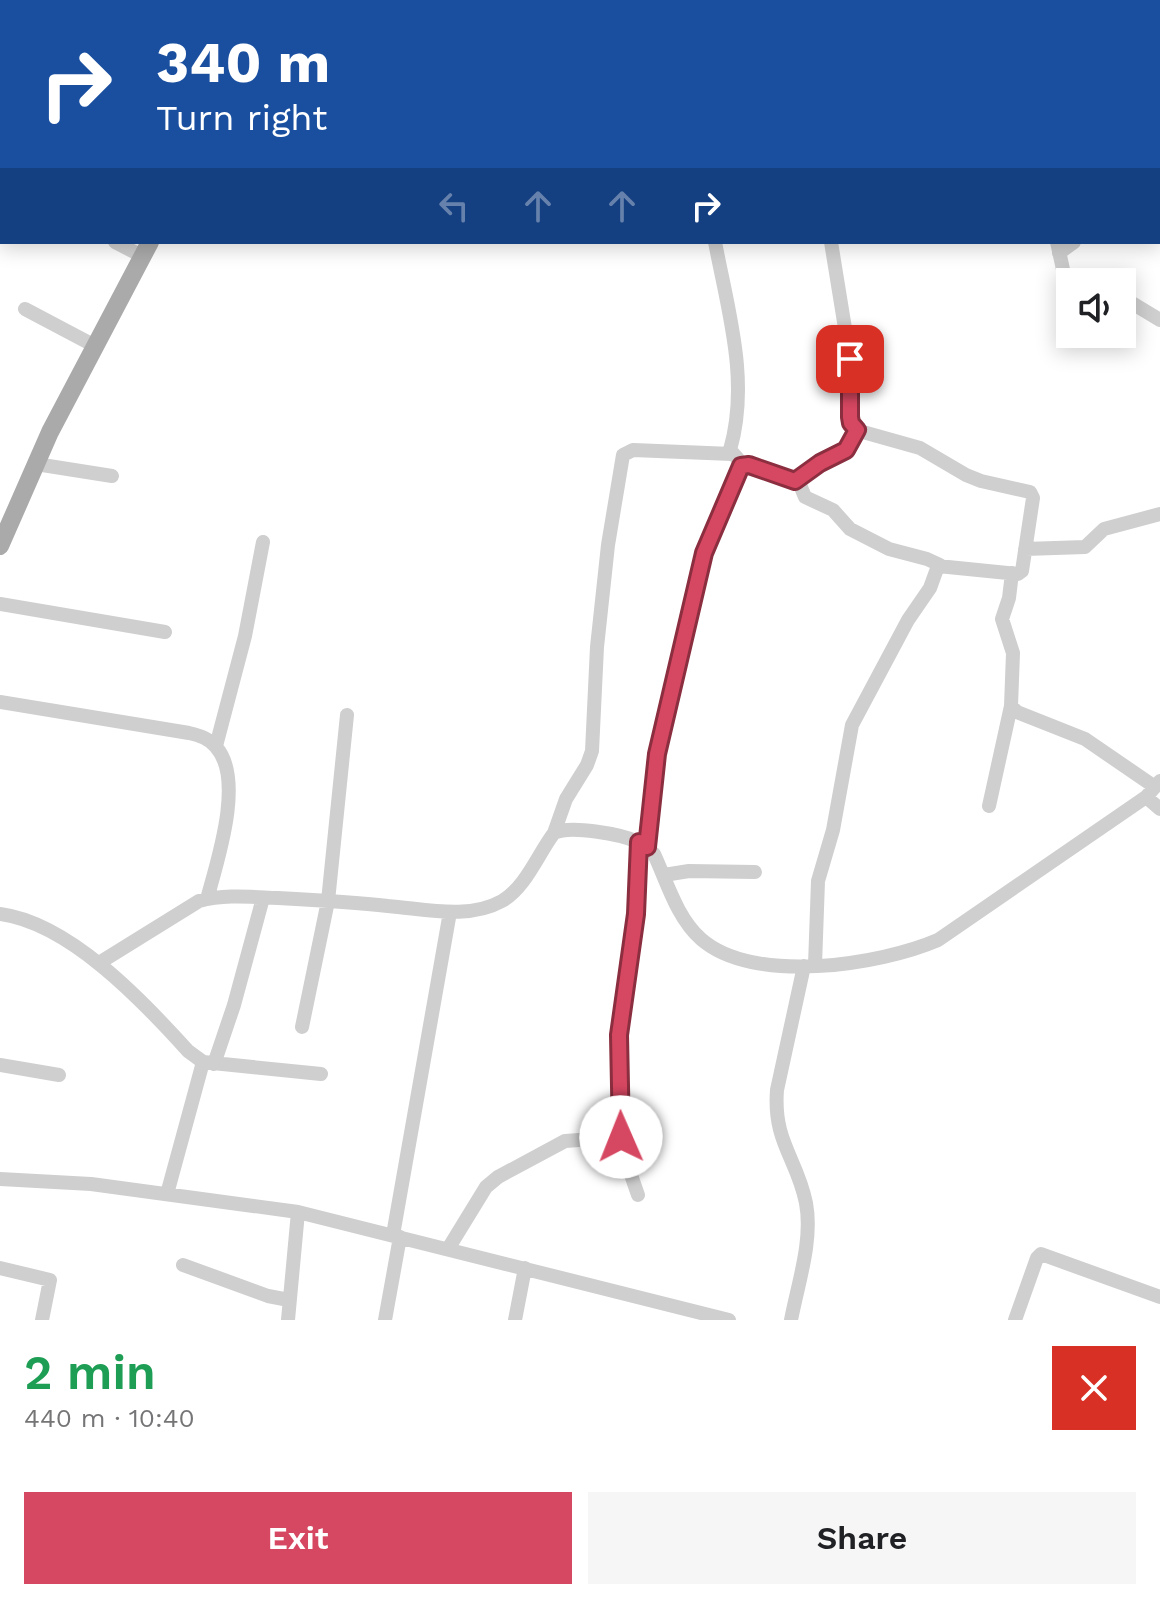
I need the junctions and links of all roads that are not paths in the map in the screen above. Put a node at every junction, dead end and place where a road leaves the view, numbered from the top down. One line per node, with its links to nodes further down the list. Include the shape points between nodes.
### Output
1 (124, 244): 5 (street)
2 (715, 244): 12 (street, via 738,371)
3 (831, 244): 11 (street, via 850,359 851,423)
4 (1058, 247): 6 (street)
5 (146, 249): 10 (main road)
6 (1063, 268)
7 (1136, 305): 9 (street)
8 (25, 309): 10 (street)
9 (1160, 320)
10 (95, 346): 13 (main road)
11 (857, 430): 16 (street, via 846,450); 21 (street, via 920,448 981,481 1032,492)
12 (732, 454): 14 (street); 33 (street, via 633,450 623,455 597,647 592,751)
13 (36, 464): 15 (street); 18 (main road)
14 (745, 465): 16 (street); 34 (street, via 704,553 657,754)
15 (112, 476)
16 (798, 480): 22 (street, via 804,495 833,510 850,529 894,551)
17 (1160, 514): 21 (street, via 1104,529 1085,547)
18 (5, 522): 20 (main road)
19 (263, 542): 29 (street)
20 (0, 546)
21 (1025, 549): 23 (street, via 1022,571)
22 (940, 565): 23 (street); 43 (street, via 854,718 818,881)
23 (1012, 573): 27 (street, via 1002,619 1013,653)
24 (0, 604): 25 (street)
25 (165, 632)
26 (0, 702): 29 (street, via 189,733)
27 (1011, 706): 30 (street, via 1085,739); 31 (street)
28 (347, 715): 39 (street)
29 (216, 746): 38 (street, via 226,766 228,791 223,839)
30 (1154, 788): 32 (street); 43 (street, via 938,940 877,959)
31 (989, 806)
32 (1160, 809)
33 (554, 833): 34 (street, via 569,829); 40 (street, via 505,899 483,909)
34 (643, 845): 36 (street); 49 (street, via 619,1035)
35 (755, 872): 36 (street)
36 (664, 875): 43 (street, via 690,927 711,947 757,964)
37 (263, 898): 38 (street); 39 (street); 45 (street, via 234,1005)
38 (207, 899): 42 (street)
39 (328, 901): 40 (street); 44 (street)
40 (450, 912): 54 (street)
41 (0, 914): 42 (street, via 52,931)
42 (99, 963): 45 (street, via 188,1051)
43 (809, 966): 67 (street, via 775,1109 806,1204 806,1242)
44 (302, 1027)
45 (208, 1063): 47 (street); 51 (street)
46 (0, 1065): 48 (street)
47 (321, 1074)
48 (59, 1075)
49 (621, 1137): 52 (street); 55 (street, via 565,1141 498,1177 486,1187)
50 (0, 1179): 51 (street)
51 (167, 1194): 53 (street)
52 (638, 1195)
53 (298, 1212): 54 (street); 60 (street)
54 (396, 1236): 55 (street); 64 (street)
55 (448, 1249): 58 (street)
56 (183, 1265): 60 (street)
57 (0, 1268): 62 (street, via 50,1280)
58 (525, 1268): 61 (street); 65 (street)
59 (1160, 1297): 68 (street, via 1041,1254)
60 (289, 1300): 63 (street)
61 (672, 1313): 66 (street)
62 (42, 1320)
63 (288, 1320)
64 (385, 1320)
65 (515, 1320)
66 (729, 1320)
67 (791, 1320)
68 (1015, 1320)

